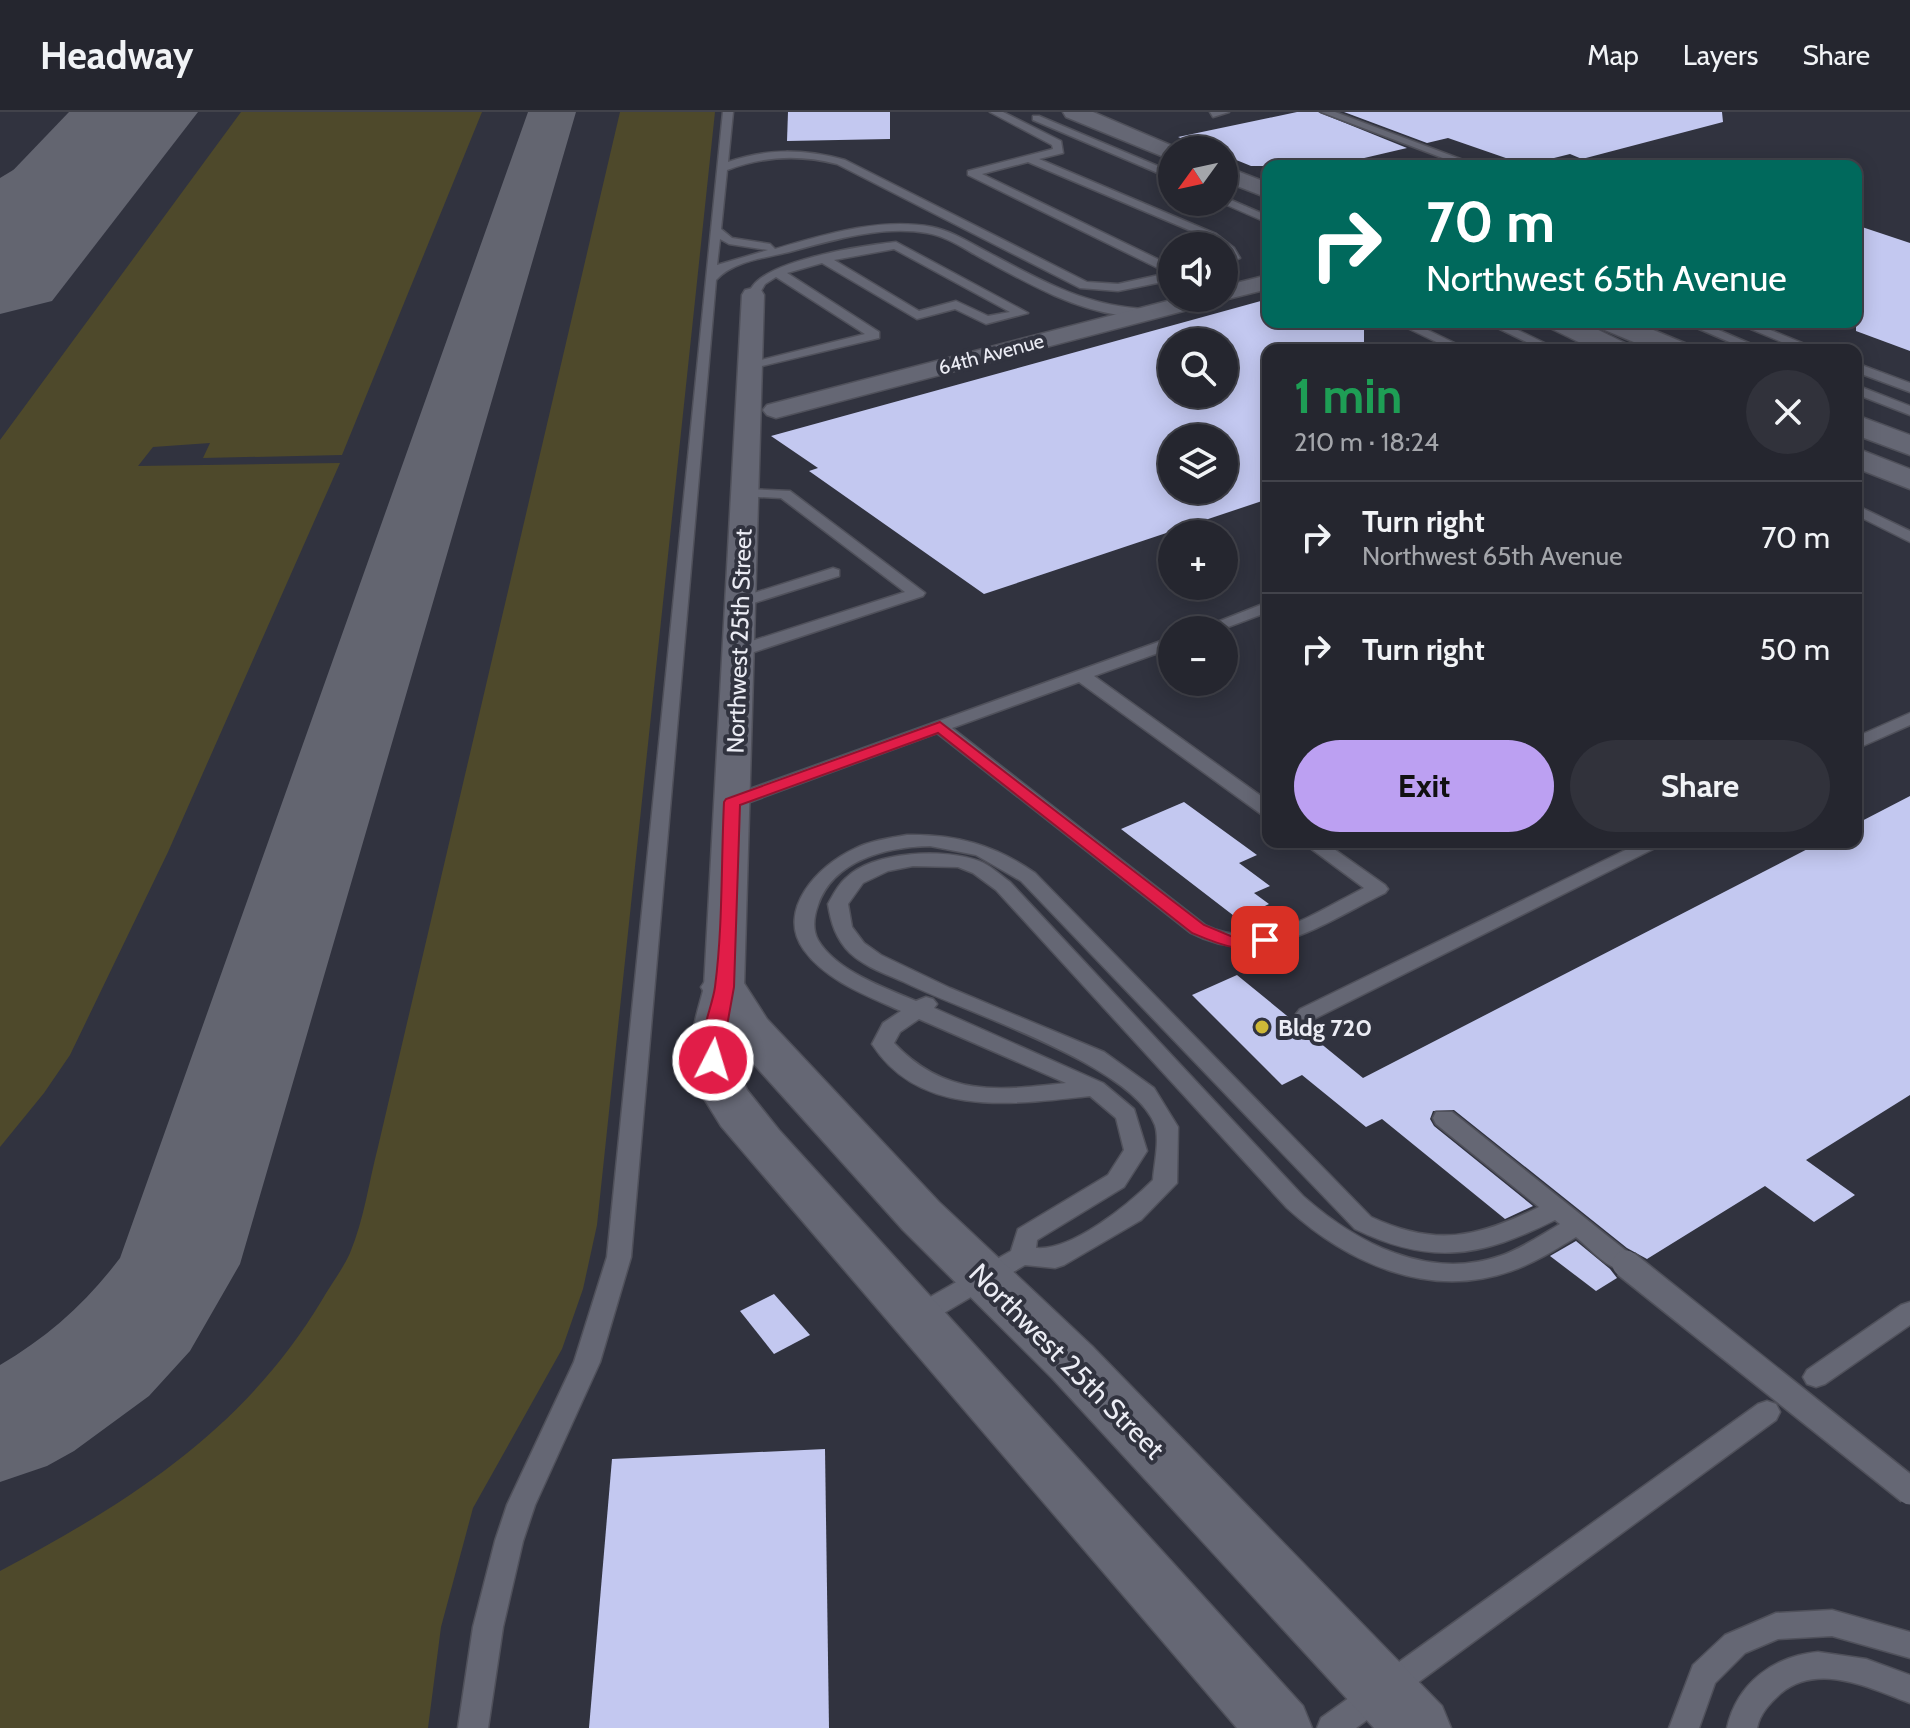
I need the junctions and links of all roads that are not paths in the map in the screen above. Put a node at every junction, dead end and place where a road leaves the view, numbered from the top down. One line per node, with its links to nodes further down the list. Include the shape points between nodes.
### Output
1 (728, 112): 10 (lane)
2 (995, 112): 7 (lane, via 1057,143 1059,151)
3 (1022, 112): 11 (lane)
4 (1074, 112): 6 (street)
5 (1326, 112): 9 (lane)
6 (1158, 146)
7 (1048, 156): 8 (lane); 14 (lane, via 1099,178)
8 (1032, 160): 14 (lane); 21 (lane, via 972,173)
9 (1458, 160)
10 (722, 168): 17 (lane); 23 (lane, via 760,155 813,154 841,162 1084,285 1128,287)
11 (1158, 170)
12 (1238, 179): 13 (street)
13 (1262, 189)
14 (1111, 191): 18 (lane)
15 (1238, 206): 16 (lane)
16 (1262, 217)
17 (715, 230): 19 (lane, via 739,244); 24 (lane)
18 (1203, 232)
19 (797, 247): 24 (lane, via 733,262); 29 (lane, via 884,228 927,229 1074,302 1108,312)
20 (826, 260): 20 (lane, via 896,245 1022,313 986,320 956,305 917,315); 22 (lane)
21 (1158, 267)
22 (777, 272): 27 (lane, via 761,281); 42 (lane, via 875,335)
23 (1158, 278)
24 (710, 279): 87 (lane, via 619,1257 587,1362 509,1541 488,1627)
25 (1262, 284): 26 (street)
26 (1238, 290)
27 (753, 295): 42 (street, Northwest 25th Street)
28 (1158, 311): 29 (street, 64th Avenue)
29 (1151, 313): 46 (street, 64th Avenue)
30 (1414, 328): 36 (lane)
31 (1504, 328): 37 (lane)
32 (1572, 328): 38 (street)
33 (1624, 328): 39 (street)
34 (1704, 328): 40 (lane)
35 (1756, 328): 41 (lane)
36 (1450, 344)
37 (1540, 344)
38 (1605, 344)
39 (1663, 344)
40 (1744, 344)
41 (1797, 344)
42 (750, 367): 52 (street, Northwest 25th Street)
43 (1862, 369): 44 (lane)
44 (1910, 388)
45 (1862, 391): 47 (lane)
46 (776, 410)
47 (1910, 411)
48 (1862, 426): 49 (street)
49 (1910, 446)
50 (1862, 460): 51 (street)
51 (1910, 480)
52 (745, 493): 56 (street, Northwest 25th Street); 60 (lane, via 785,494 917,593)
53 (1862, 512): 54 (lane)
54 (1910, 537)
55 (833, 573): 56 (lane)
56 (741, 602): 60 (street, Northwest 25th Street)
57 (1262, 609): 58 (lane)
58 (1238, 618)
59 (1158, 647): 61 (lane)
60 (739, 651): 65 (street, Northwest 25th Street)
61 (1081, 675): 63 (lane); 66 (lane)
62 (1910, 718): 64 (lane)
63 (940, 727): 65 (lane); 67 (lane, via 1198,929 1231,943 1265,940 1378,889)
64 (1862, 741)
65 (732, 802): 69 (street, Northwest 25th Street)
66 (1262, 806)
67 (1320, 848)
68 (1645, 848): 72 (lane)
69 (724, 987): 73 (street, Northwest 25th Street); 78 (street, Northwest 25th Street, via 750,1030 921,1216)
70 (943, 993): 71 (lane); 77 (lane, via 857,948 842,927 838,904 854,880 882,867 937,860 972,865 1003,886 1295,1202 1333,1233 1380,1258 1452,1272 1501,1265); 78 (lane, via 1096,1057 1146,1093 1167,1127 1165,1183 1133,1214 1055,1259)
71 (918, 1010): 74 (lane); 74 (lane, via 891,1028 883,1044 900,1066 929,1084 964,1096); 76 (lane, via 851,979 812,946 803,923 807,904 822,878 863,851 948,842 976,848 1028,877 1363,1223 1412,1245 1443,1248 1474,1245)
72 (1307, 1014)
73 (713, 1060): 80 (street, Northwest 25th Street, via 715,1077 732,1106)
74 (1095, 1088): 78 (lane, via 1126,1115 1136,1151 1116,1181 1026,1235)
75 (1444, 1118): 76 (lane)
76 (1556, 1209): 77 (lane)
77 (1577, 1225): 83 (lane, bridge)
78 (1004, 1266): 80 (lane); 86 (street, Northwest 25th Street, via 1072,1362)
79 (1910, 1312): 81 (lane)
80 (918, 1316): 88 (street, Northwest 25th Street)
81 (1816, 1377)
82 (1767, 1412): 86 (lane)
83 (1910, 1491)
84 (1910, 1645): 90 (lane, via 1832,1623 1776,1626 1735,1644 1703,1675)
85 (1910, 1689): 91 (lane, via 1876,1673 1814,1665 1788,1672 1760,1692)
86 (1401, 1710): 89 (lane)
87 (473, 1728)
88 (1279, 1728)
89 (1332, 1728)
90 (1684, 1728)
91 (1742, 1728)

